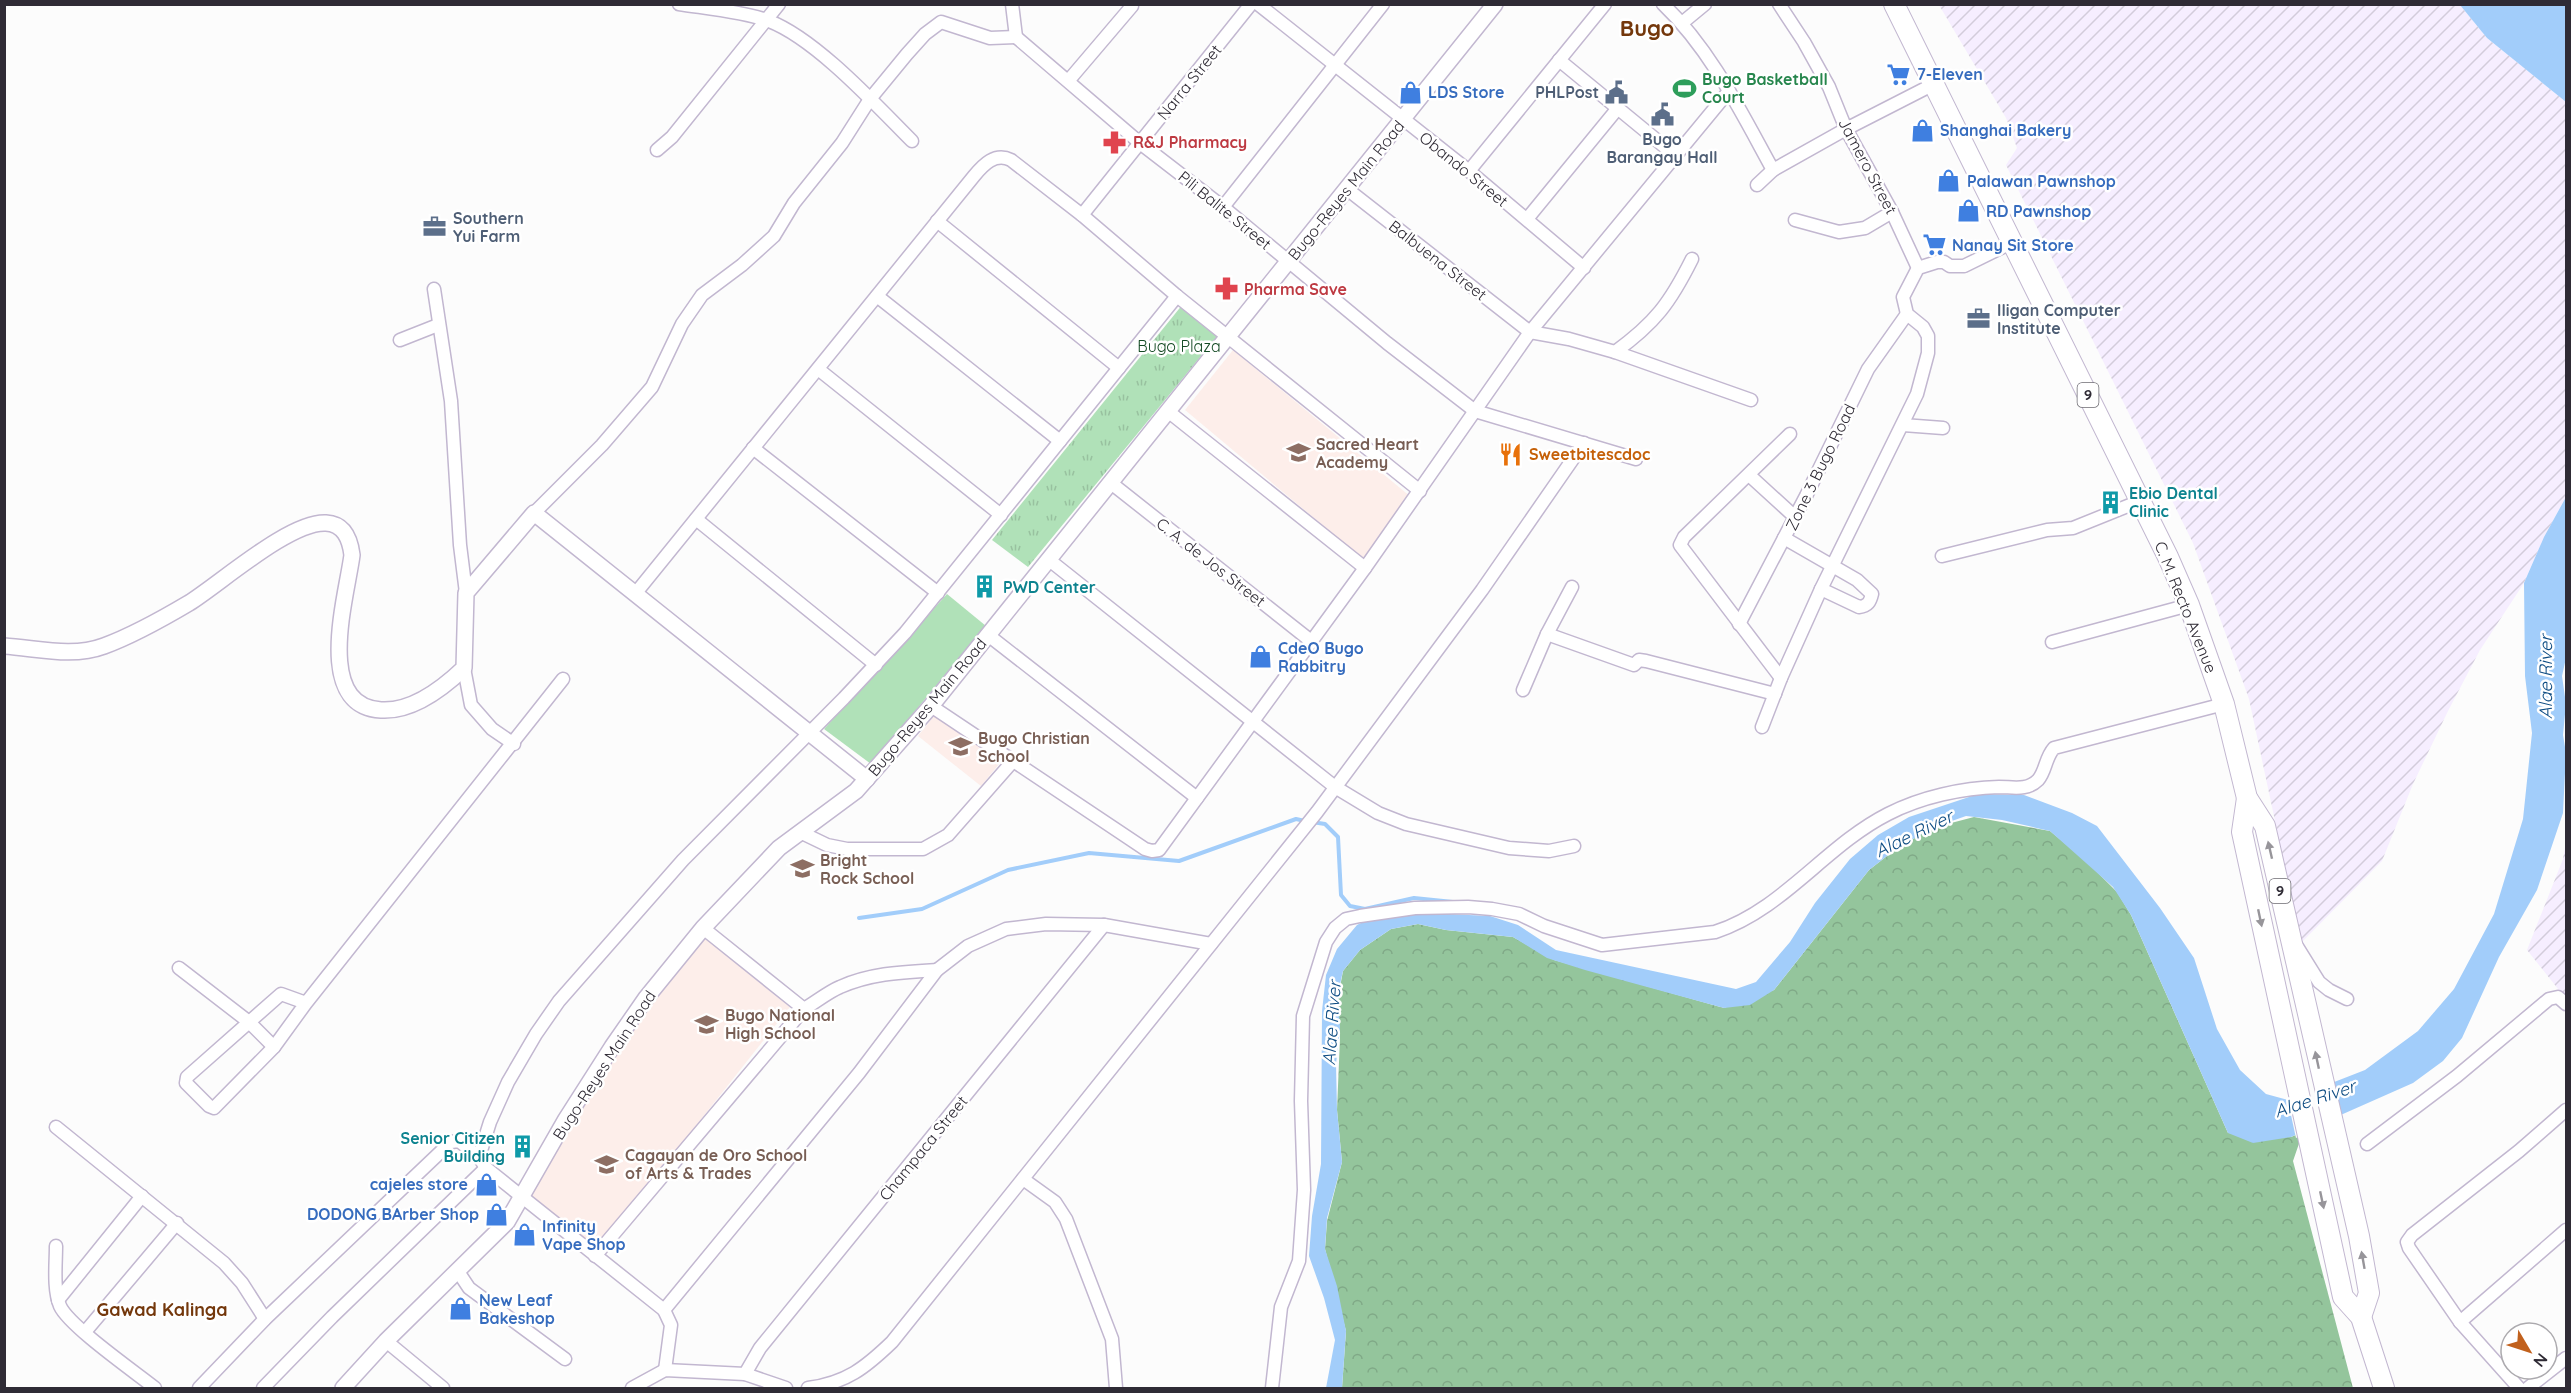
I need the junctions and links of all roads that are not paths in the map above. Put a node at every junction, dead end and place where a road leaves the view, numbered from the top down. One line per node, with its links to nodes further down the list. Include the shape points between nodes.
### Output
1 (679, 4): 14 (street)
2 (779, 4): 14 (street)
3 (1251, 4): 27 (street, Narra Street)
4 (1258, 4): 18 (street, Obando Street)
5 (1383, 4): 18 (street)
6 (1496, 4): 24 (street, Bugo-Reyes Main Road)
7 (1605, 4): 17 (street)
8 (1663, 4): 15 (street)
9 (1705, 4): 15 (street)
10 (1779, 4): 25 (street, Jamero Street, via 1829,87)
11 (1894, 4): 20 (highway, C. M. Recto Avenue / 9)
12 (1011, 5): 16 (street)
13 (1132, 6): 19 (street)
14 (768, 20): 22 (street, via 802,39); 28 (street, via 672,138)
15 (1682, 23): 21 (street)
16 (1016, 37): 19 (street, Pili Balite Street); 22 (street, via 990,39 941,22 907,54)
17 (1559, 60): 23 (street); 31 (street)
18 (1333, 65): 24 (street, Obando Street); 34 (street)
19 (1069, 80): 27 (street, Pili Balite Street)
20 (1934, 84): 25 (street); 40 (highway, C. M. Recto Avenue / 9)
21 (1729, 91): 29 (street); 30 (street)
22 (870, 99): 26 (street); 70 (street, via 774,236 702,295 682,324 652,387 602,445)
23 (1618, 108): 29 (street); 37 (street)
24 (1402, 119): 31 (street, Obando Street); 33 (street, Bugo-Reyes Main Road)
25 (1846, 129): 30 (street); 35 (street, Jamero Street)
26 (912, 141)
27 (1140, 143): 34 (street, Pili Balite Street); 36 (street, Narra Street)
28 (657, 150)
29 (1676, 156): 43 (street)
30 (1773, 170): 32 (street)
31 (1469, 171): 37 (street, Obando Street)
32 (1757, 185)
33 (1347, 189): 42 (street, Bugo-Reyes Main Road); 50 (street, Balbuena Street)
34 (1223, 207): 42 (street, Pili Balite Street)
35 (1892, 212): 38 (street, via 1865,228 1839,232); 44 (street, Jamero Street)
36 (1082, 215): 39 (street, via 1005,157 981,167); 47 (street)
37 (1527, 219): 43 (street, Obando Street)
38 (1795, 220)
39 (938, 221): 46 (street); 54 (street)
40 (2013, 242): 44 (street, via 1964,266 1937,262); 69 (highway, C. M. Recto Avenue / 9)
41 (1692, 259): 53 (street, via 1676,292 1658,316)
42 (1288, 261): 51 (street, Bugo-Reyes Main Road); 57 (street, Pili Balite Street)
43 (1584, 268): 50 (street)
44 (1918, 268): 48 (street, via 1904,297)
45 (434, 289): 49 (street)
46 (877, 296): 55 (street); 62 (street)
47 (1177, 296): 51 (street); 54 (street)
48 (1907, 314): 59 (street, via 1927,331 1928,344 1917,394); 72 (street, Zone 3 Bugo Road, via 1868,369)
49 (438, 325): 52 (street); 81 (street, via 451,400)
50 (1530, 332): 53 (street); 57 (street)
51 (1229, 338): 58 (street, Bugo-Reyes Main Road); 68 (street)
52 (400, 340)
53 (1615, 352): 56 (street)
54 (1119, 368): 62 (street)
55 (818, 369): 64 (street); 71 (street)
56 (1751, 400)
57 (1475, 411): 63 (street, Pili Balite Street); 68 (street)
58 (1169, 412): 67 (street, Bugo-Reyes Main Road); 78 (street)
59 (1903, 425): 60 (street); 77 (street)
60 (1943, 428)
61 (1791, 434): 66 (street)
62 (1060, 441): 71 (street)
63 (1584, 443): 65 (street, Pili Balite Street); 105 (street, via 1482,590)
64 (753, 448): 73 (street); 82 (street)
65 (1636, 459)
66 (1749, 475): 72 (street); 85 (street, via 1680,545)
67 (1111, 483): 76 (street, Bugo-Reyes Main Road); 88 (street, C. A. de Jos Street)
68 (1420, 491): 78 (street)
69 (2140, 501): 75 (street, via 2073,528 2047,530); 84 (highway, C. M. Recto Avenue / 9)
70 (534, 513): 81 (street); 83 (street)
71 (1001, 515): 82 (street)
72 (1795, 517): 74 (street, Zone 3 Bugo Road)
73 (696, 519): 83 (street); 91 (street)
74 (1784, 538): 77 (street); 85 (street, Zone 3 Bugo Road)
75 (1942, 555)
76 (1048, 559): 87 (street, Bugo-Reyes Main Road); 99 (street)
77 (1832, 566): 80 (street); 80 (street, via 1865,585 1872,594 1870,602 1866,606 1852,606)
78 (1365, 568): 88 (street)
79 (1572, 587): 86 (street)
80 (1821, 590): 93 (street)
81 (466, 593): 92 (street)
82 (938, 593): 91 (street)
83 (636, 594): 101 (street)
84 (2189, 604): 89 (street); 97 (highway, C. M. Recto Avenue / 9)
85 (1738, 624): 93 (street)
86 (1546, 634): 95 (street); 96 (street, via 1634,665 1639,660 1646,661)
87 (988, 635): 98 (street, Bugo-Reyes Main Road); 106 (street)
88 (1311, 641): 99 (street)
89 (2052, 642)
90 (4, 646): 92 (street, via 73,652 102,647 190,602 298,530 326,523 346,534 352,555 339,640 343,682 351,697 365,707 394,711 441,689)
91 (876, 665): 101 (street)
92 (464, 668): 102 (street, via 471,705 492,729)
93 (1781, 678): 96 (street)
94 (563, 679): 102 (street)
95 (1523, 690)
96 (1774, 694): 100 (street)
97 (2224, 704): 107 (highway, C. M. Recto Avenue / 9); 155 (street, via 2054,748 2046,756 2038,779 2027,788 1982,788 1953,793 1890,813 1861,828 1762,911 1715,932 1602,945 1519,914 1492,909 1415,908 1346,919 1326,942 1303,1016 1304,1190 1299,1261 1281,1307)
98 (931, 706): 103 (street); 104 (street, Bugo-Reyes Main Road)
99 (1252, 721): 105 (street); 106 (street)
100 (1762, 727)
101 (809, 733): 104 (street); 125 (street, via 683,860 559,1001 508,1082)
102 (514, 744): 117 (street)
103 (1013, 761): 106 (street, via 1152,851 1165,845); 108 (street, via 948,835 923,849 848,849 826,845)
104 (867, 779): 108 (street, Bugo-Reyes Main Road, via 840,805)
105 (1335, 787): 109 (street, via 1378,813 1406,824 1509,848 1549,851); 113 (street)
106 (1197, 798)
107 (2247, 798): 112 (highway, C. M. Recto Avenue / 9, one-way to 107, via 2265,826); 137 (highway, C. M. Recto Avenue / 9, one-way to 137, via 2242,832 2276,994 2343,1297)
108 (800, 832): 111 (street, Bugo-Reyes Main Road, via 756,871)
109 (1574, 846)
110 (1104, 925): 113 (street); 115 (street, via 1046,924 1006,930 968,946); 145 (street, Champaca Street, via 760,1348)
111 (703, 928): 119 (street); 129 (street, Bugo-Reyes Main Road, via 612,1047)
112 (2291, 939): 116 (street, via 2319,982); 137 (highway, C. M. Recto Avenue / 9, one-way to 112, via 2369,1293 2359,1236)
113 (1211, 944): 127 (street)
114 (179, 968): 120 (street)
115 (937, 970): 119 (street, via 869,977 839,987); 136 (street, via 859,1073)
116 (2347, 999)
117 (306, 1002): 120 (street, via 281,994); 121 (street)
118 (2566, 1004): 124 (street, via 2558,997 2549,999)
119 (804, 1009): 133 (street)
120 (249, 1022): 121 (street); 121 (street, via 186,1083 214,1108)
121 (274, 1047)
122 (2566, 1110): 139 (street, via 2408,1242)
123 (56, 1127): 128 (street)
124 (2367, 1144)
125 (479, 1156): 126 (street); 138 (street, via 459,1141 451,1142)
126 (486, 1168): 129 (street); 148 (street)
127 (1023, 1179): 153 (street, via 892,1342 844,1381); 154 (street, via 1055,1202 1066,1219 1112,1339)
128 (142, 1196): 130 (street); 135 (street)
129 (522, 1197): 133 (street); 134 (street, Bugo-Reyes Main Road, via 502,1228)
130 (177, 1223): 138 (street, via 242,1282); 140 (street)
131 (2566, 1230): 139 (street)
132 (56, 1246): 135 (street)
133 (595, 1256): 136 (street)
134 (457, 1270): 141 (street, Bugo-Reyes Main Road); 143 (street, via 469,1288)
135 (58, 1300): 140 (street, via 66,1316)
136 (664, 1310): 144 (street, via 671,1325)
137 (2361, 1317): 156 (highway, 9)
138 (265, 1319): 147 (street)
139 (2460, 1322): 157 (street)
140 (85, 1332): 146 (street)
141 (386, 1341): 149 (street, Bugo-Reyes Main Road); 150 (street)
142 (2566, 1358): 158 (street)
143 (565, 1359)
144 (665, 1370): 145 (street); 151 (street)
145 (744, 1374): 152 (street)
146 (156, 1389)
147 (199, 1389)
148 (263, 1389)
149 (343, 1389)
150 (443, 1389)
151 (632, 1389)
152 (786, 1389)
153 (808, 1389)
154 (1116, 1389)
155 (1272, 1389)
156 (2384, 1389)
157 (2518, 1389)
158 (2528, 1389)

